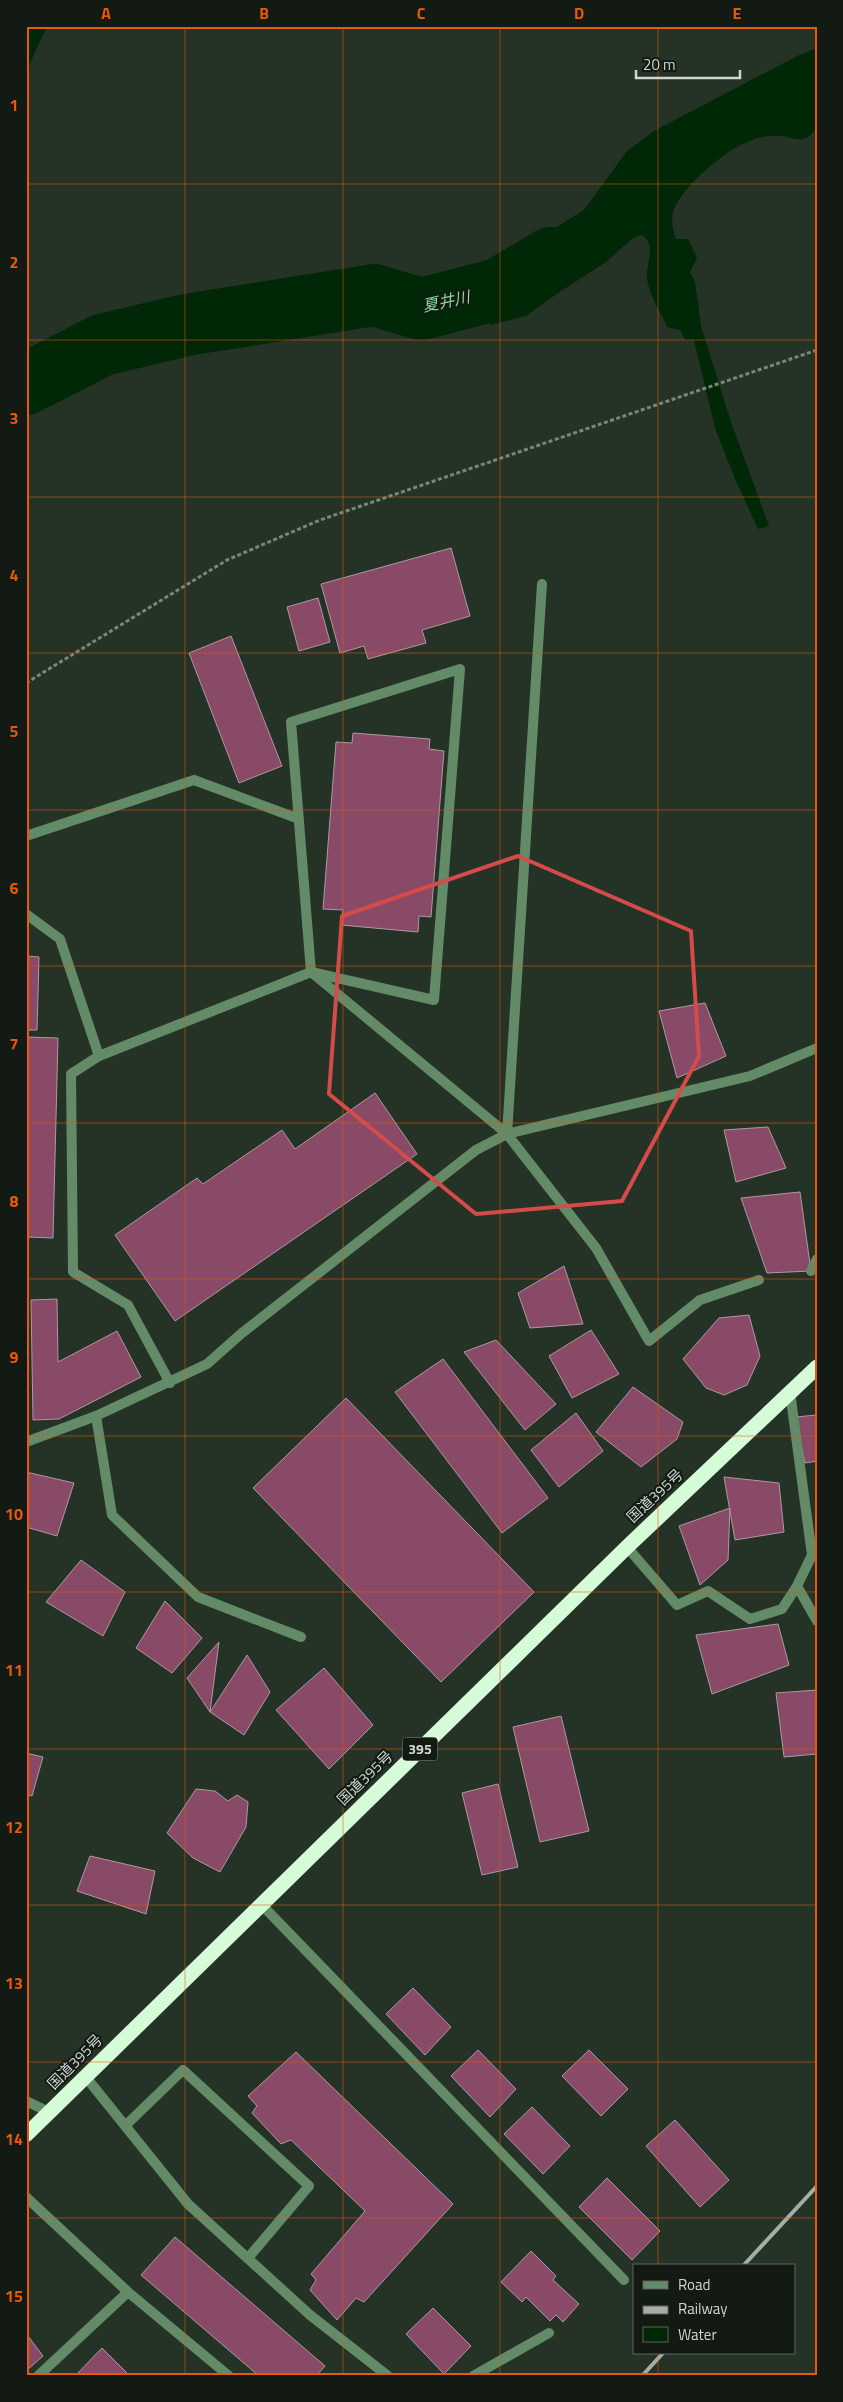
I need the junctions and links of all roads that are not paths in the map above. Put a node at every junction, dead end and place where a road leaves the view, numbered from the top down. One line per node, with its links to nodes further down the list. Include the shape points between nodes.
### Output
1 (542, 584): 8 (street)
2 (299, 819): 3 (street, via 194,780); 5 (street); 5 (street, via 291,722 460,669 434,1000)
3 (26, 836)
4 (26, 914): 7 (street, via 60,939)
5 (311, 972): 7 (street); 8 (street)
6 (817, 1048): 8 (street, via 750,1076)
7 (99, 1056): 13 (street, via 71,1074 72,1272 128,1305)
8 (507, 1134): 11 (street, via 596,1248 649,1341 700,1300); 13 (street, via 476,1150 207,1364)
9 (817, 1259): 10 (street)
10 (811, 1271)
11 (759, 1280)
12 (817, 1367): 14 (highway, 国道395号 / 395)
13 (170, 1382): 15 (street)
14 (790, 1392): 17 (highway, 国道395号 / 395); 18 (street, via 812,1555)
15 (96, 1416): 16 (street); 20 (street, via 112,1515 198,1597)
16 (26, 1442)
17 (627, 1547): 18 (street, via 677,1604 708,1591 750,1619 782,1609); 21 (highway, 国道395号 / 395)
18 (797, 1586): 19 (street)
19 (817, 1621)
20 (301, 1637)
21 (261, 1904): 22 (highway, 国道395号 / 395); 29 (street)
22 (86, 2076): 24 (highway, 国道395号 / 395); 25 (street)
23 (26, 2101): 24 (street)
24 (49, 2112): 26 (highway, 国道395号 / 395)
25 (126, 2125): 28 (street, via 188,2204); 28 (street, via 183,2070 309,2186)
26 (26, 2135)
27 (26, 2197): 30 (street)
28 (248, 2258): 34 (street, via 310,2315)
29 (624, 2280)
30 (128, 2292): 32 (street); 33 (street)
31 (549, 2332): 35 (street)
32 (38, 2376)
33 (230, 2376)
34 (388, 2376)
35 (472, 2376)

